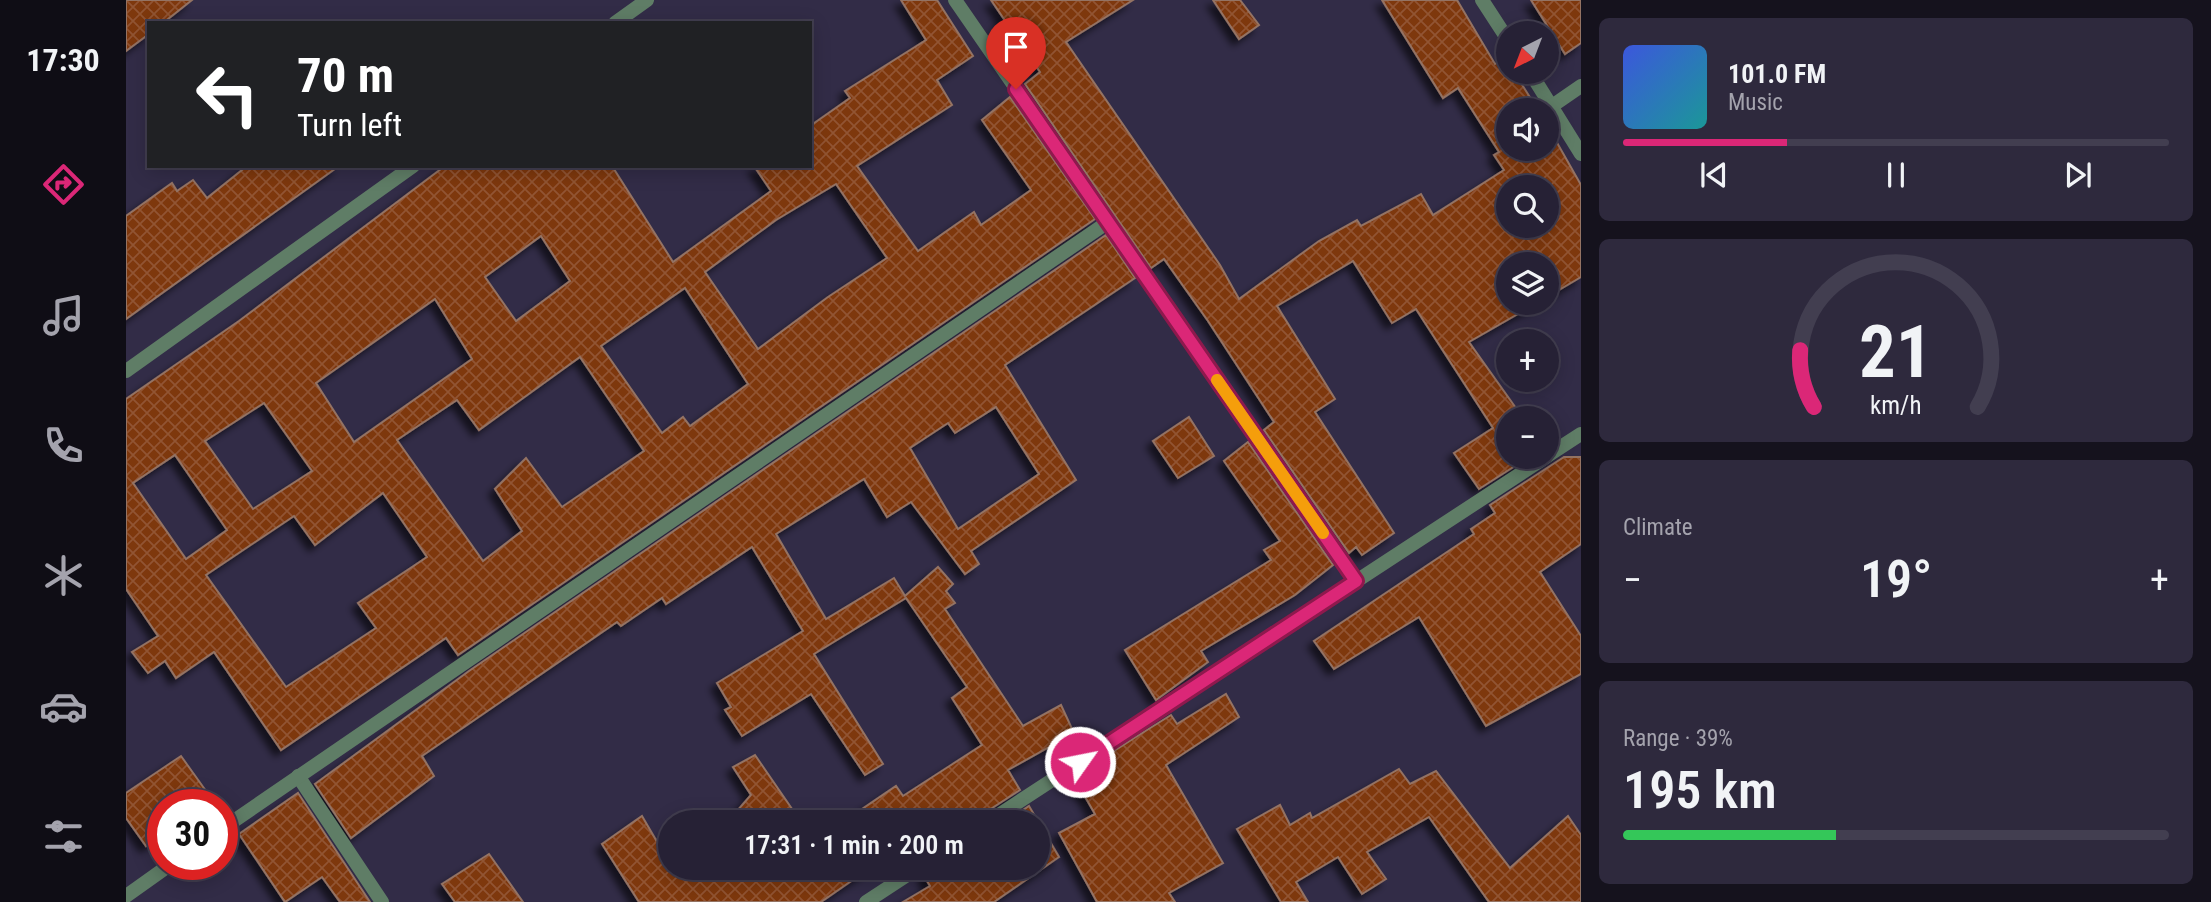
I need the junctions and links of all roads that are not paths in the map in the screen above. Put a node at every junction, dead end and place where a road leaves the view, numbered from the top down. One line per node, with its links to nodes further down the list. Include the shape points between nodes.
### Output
1 (647, 0): 4 (street)
2 (955, 0): 11 (street)
3 (1482, 0): 5 (street)
4 (618, 21)
5 (1496, 22)
6 (1581, 86): 7 (street)
7 (1559, 101)
8 (1559, 118): 9 (street)
9 (1581, 154)
10 (410, 168): 12 (street)
11 (1108, 222): 16 (street); 17 (street)
12 (126, 371)
13 (1581, 434): 14 (street)
14 (1559, 448)
15 (1527, 469): 16 (street)
16 (1356, 581): 18 (street)
17 (298, 775): 19 (street); 23 (street)
18 (1006, 810)
19 (238, 818)
20 (148, 880): 22 (street)
21 (900, 880): 24 (street)
22 (126, 896)
23 (382, 902)
24 (866, 902)

